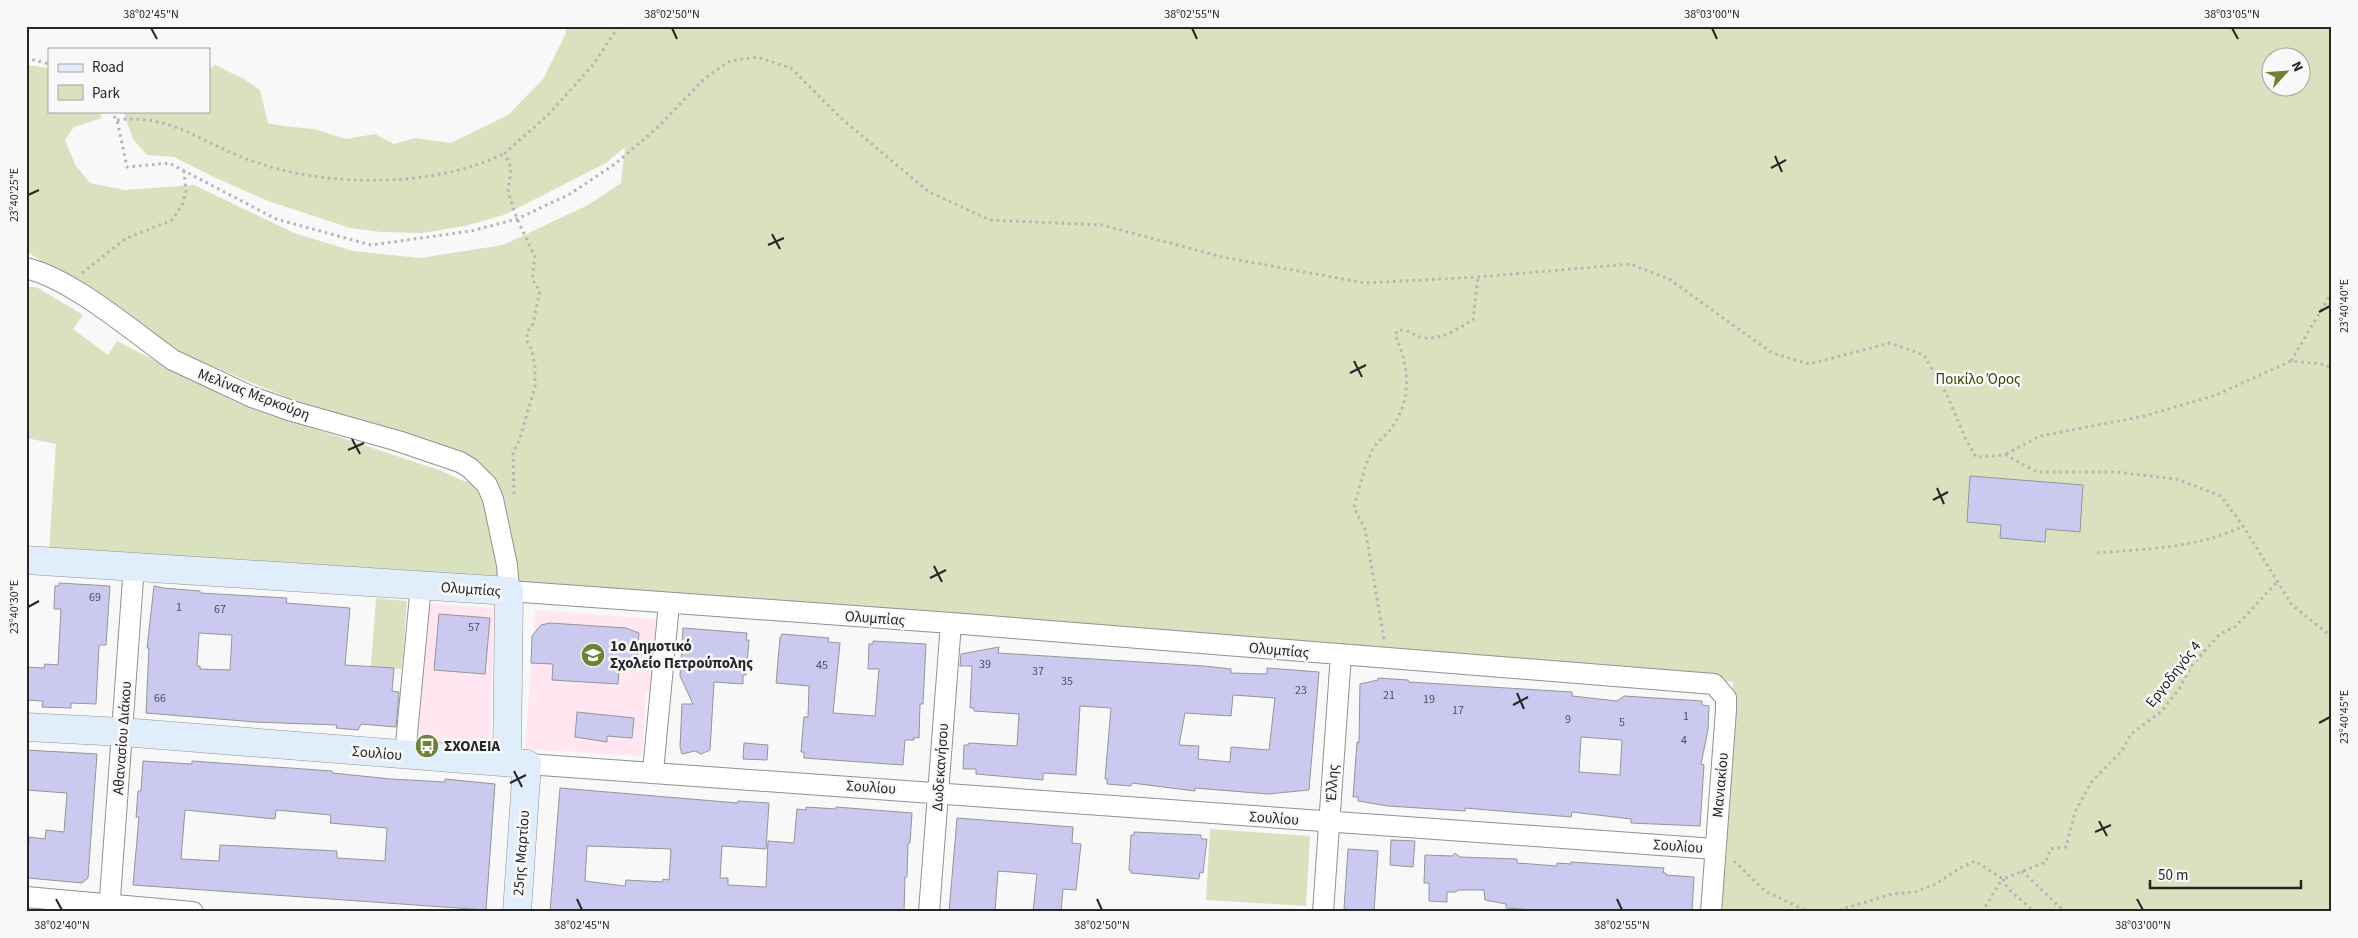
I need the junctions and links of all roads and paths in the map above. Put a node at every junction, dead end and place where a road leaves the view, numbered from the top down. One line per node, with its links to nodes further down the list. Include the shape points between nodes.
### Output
1 (619, 26): 6 (path, via 592,66 548,115)
2 (26, 58): 3 (path)
3 (48, 64)
4 (111, 112): 5 (path)
5 (117, 120): 6 (path, via 153,119 277,170 329,179 380,181 448,172 483,164); 7 (path, via 127,167 169,162)
6 (505, 153): 8 (path, via 511,168 508,192)
7 (184, 170): 8 (path, via 276,219 371,245 471,231); 11 (path, via 186,191 172,220 125,239 91,268 76,276)
8 (517, 219): 10 (path, via 570,194 615,164 657,128 705,78 730,61 758,57 791,68 842,119 929,192 990,220 1102,225 1222,257 1365,283); 16 (path, via 535,257 532,279 540,291 533,324 527,332 535,367 535,387 513,452)
9 (26, 268): 11 (street, Μελίνας Μερκούρη)
10 (1478, 277): 15 (path, via 1630,264 1669,279 1772,353 1809,364 1890,343 1924,355 1976,457); 28 (path, via 1474,320 1444,336 1423,338 1409,330 1398,330 1395,335 1405,371 1406,399 1401,415 1371,451 1354,508 1365,529)
11 (70, 286): 23 (street, Μελίνας Μερκούρη, via 190,369 292,411 398,441 470,468 487,485 493,499)
12 (2332, 292): 13 (path)
13 (2291, 361): 14 (path); 15 (path, via 2216,395 2144,416 2040,436)
14 (2332, 368)
15 (2006, 454): 17 (path, via 2037,472 2116,472 2176,479 2222,496)
16 (514, 498)
17 (2243, 526): 18 (path, via 2178,546); 21 (path)
18 (2097, 553)
19 (26, 560): 20 (street, Ολυμπίας)
20 (134, 565): 22 (street, Ολυμπίας); 31 (street, Αθανασίου Διάκου)
21 (2277, 582): 26 (path, via 2292,605); 38 (path, Εργοδηγός 4, via 2235,627 2220,634 2192,665 2162,711 2131,734 2121,752 2092,781 2075,812 2066,847 2050,849 2046,862)
22 (421, 585): 23 (street, Ολυμπίας); 32 (street)
23 (509, 592): 24 (street, Ολυμπίας); 33 (street, Μελίνας Μερκούρη)
24 (669, 604): 25 (street, Ολυμπίας); 34 (street)
25 (951, 623): 27 (street, Ολυμπίας); 35 (street, Δωδεκανήσου)
26 (2332, 637)
27 (1341, 654): 28 (street, Ολυμπίας); 36 (street, Έλλης)
28 (1387, 657): 29 (street, Ολυμπίας, via 1706,682)
29 (1721, 690): 37 (street, Μανιακίου, via 1726,698 1726,710)
30 (26, 727): 31 (street, Σουλίου)
31 (122, 732): 32 (street, Σουλίου); 41 (street, Αθανασίου Διάκου)
32 (405, 756): 33 (street, Σουλίου)
33 (517, 763): 34 (street, Σουλίου); 43 (street, 25ης Μαρτίου)
34 (654, 771): 35 (street, Σουλίου)
35 (938, 792): 36 (street, Σουλίου); 44 (street, Δωδεκανήσου)
36 (1330, 822): 37 (street, Σουλίου); 45 (street, Έλλης)
37 (1715, 849): 46 (street, Μανιακίου); 47 (path, via 1724,852 1765,891)
38 (2022, 871): 39 (path, Εργοδηγός 4); 51 (path)
39 (2003, 879): 48 (path, via 1975,861 1936,884 1915,892 1892,894); 49 (path); 50 (path, via 2006,888)
40 (26, 897): 41 (street)
41 (109, 908): 42 (street)
42 (194, 912)
43 (517, 912)
44 (929, 912)
45 (1323, 912)
46 (1711, 912)
47 (1809, 912)
48 (1833, 912)
49 (1982, 912)
50 (2033, 912)
51 (2065, 912)

